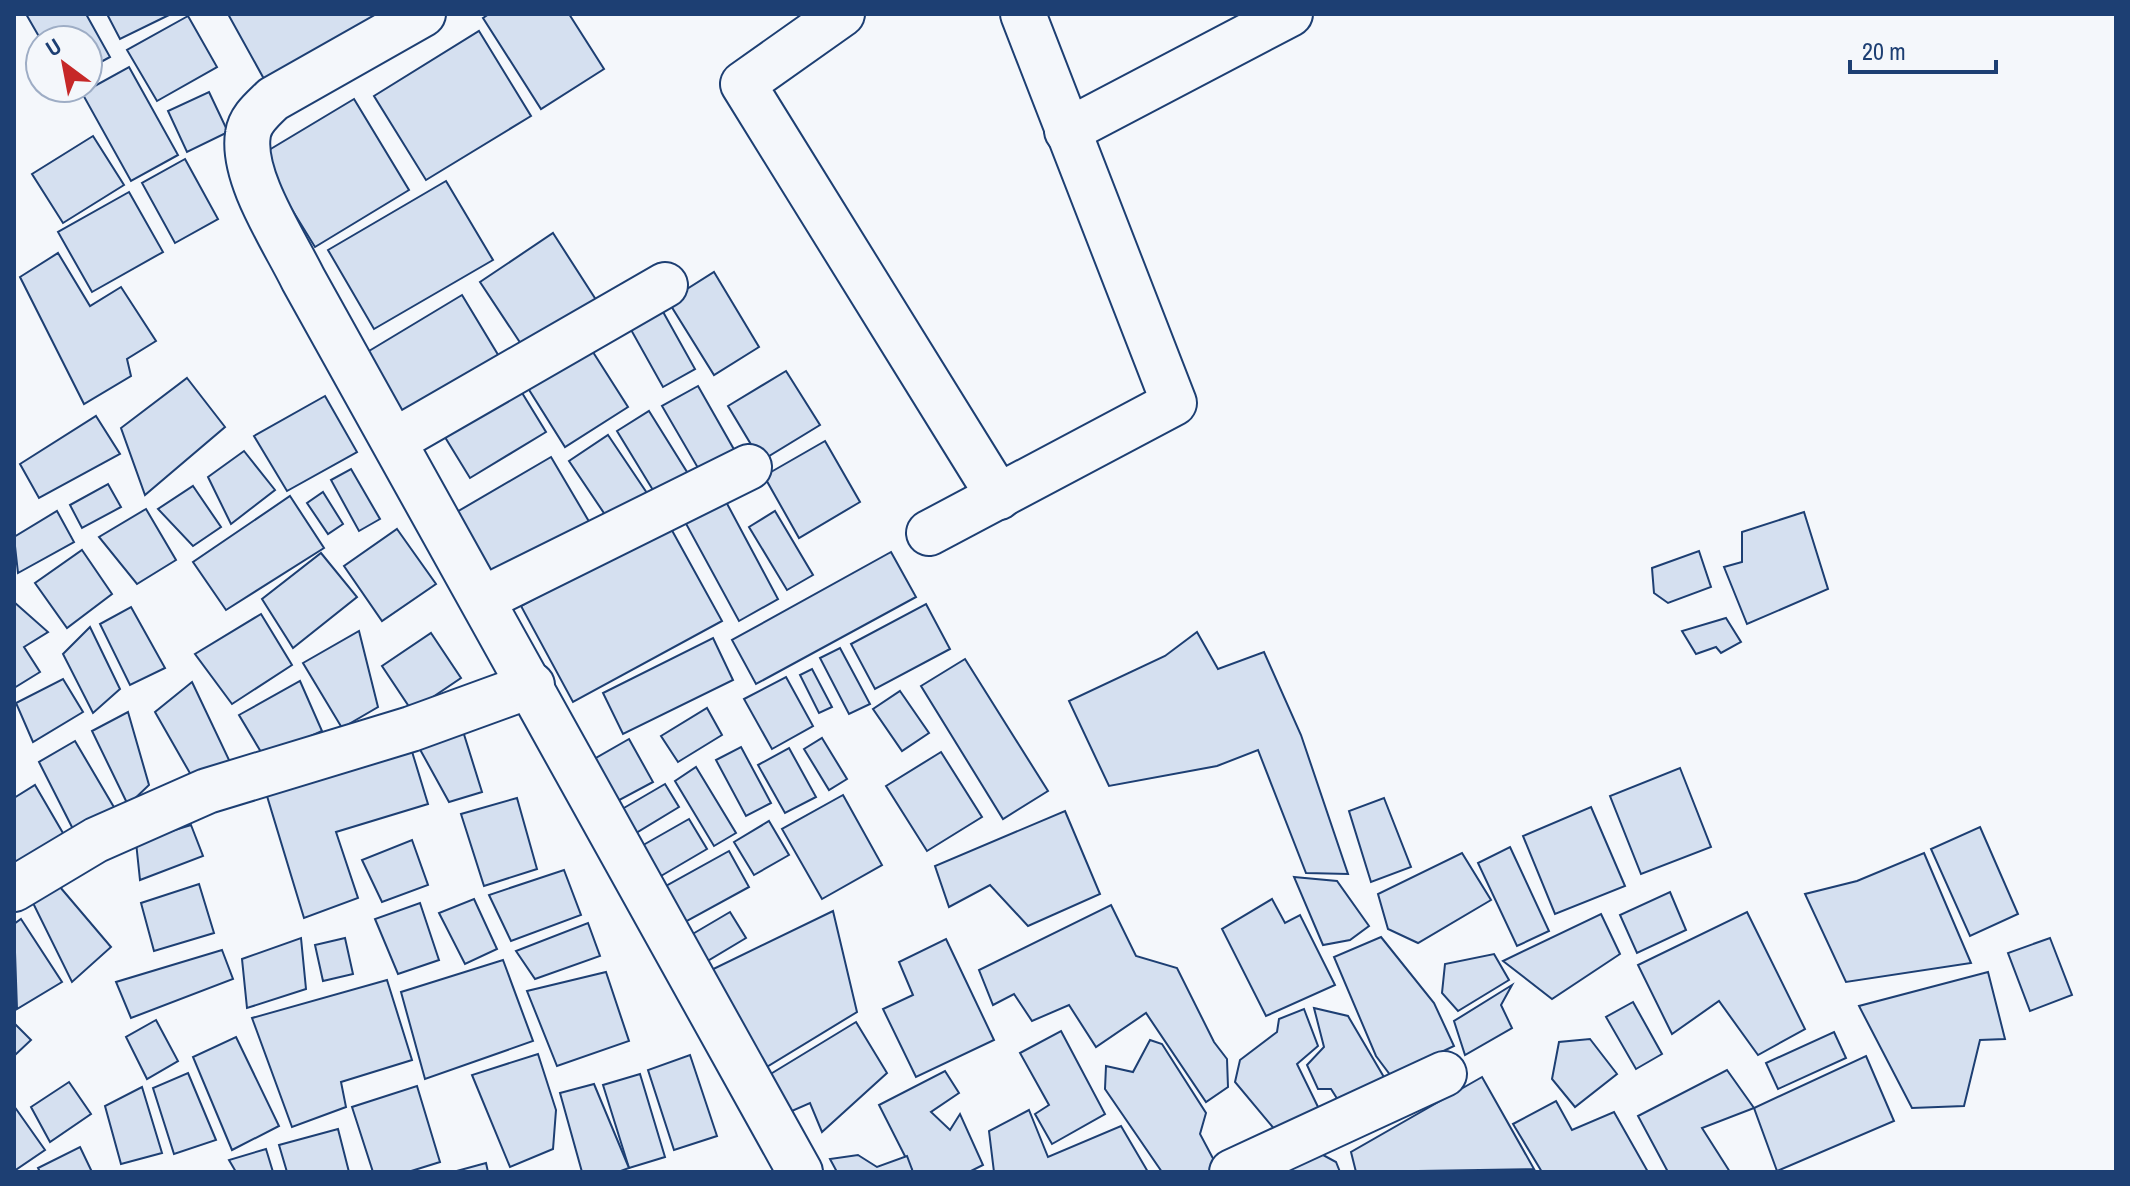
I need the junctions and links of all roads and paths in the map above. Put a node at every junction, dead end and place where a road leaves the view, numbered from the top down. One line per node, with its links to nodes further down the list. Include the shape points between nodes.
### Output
1 (423, 14): 7 (street, via 273,99 248,134 251,174)
2 (842, 14): 9 (street, via 743,84)
3 (1023, 14): 5 (street)
4 (1290, 14): 5 (street)
5 (1067, 131): 9 (street, via 1174,403)
6 (665, 285): 7 (street)
7 (394, 441): 11 (street)
8 (749, 467): 11 (street)
9 (999, 497): 10 (street)
10 (929, 533)
11 (483, 599): 12 (street)
12 (532, 685): 13 (street, via 411,729 207,791 96,840); 15 (street)
13 (14, 889)
14 (1444, 1074): 16 (street)
15 (800, 1172)
16 (1232, 1172)

